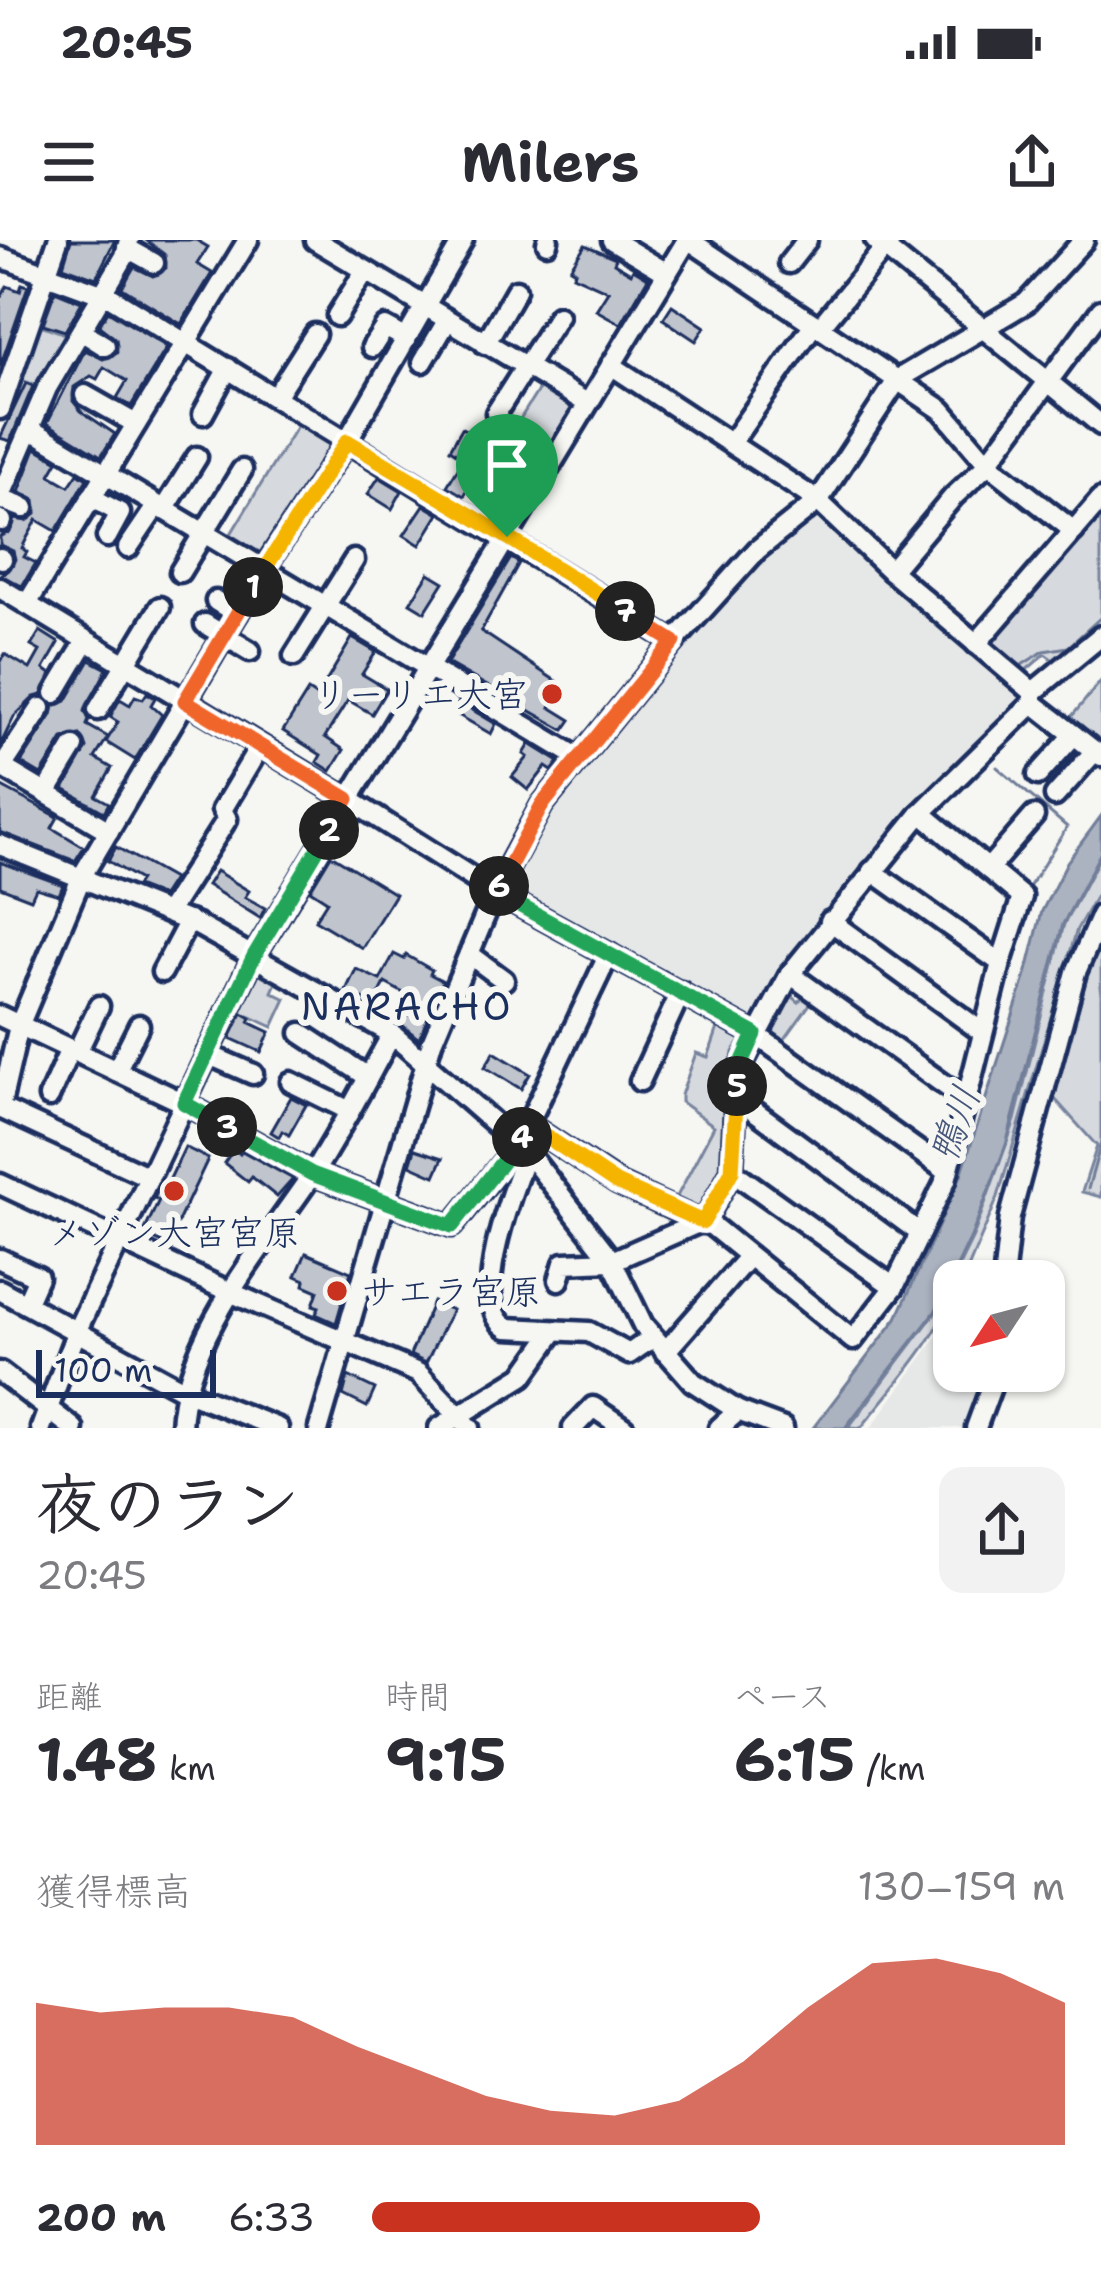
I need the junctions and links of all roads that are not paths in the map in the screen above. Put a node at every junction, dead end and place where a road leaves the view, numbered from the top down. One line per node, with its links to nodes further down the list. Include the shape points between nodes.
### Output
1 (58, 240): 17 (street)
2 (248, 240): 29 (street, via 220,267)
3 (463, 240): 20 (street)
4 (612, 240): 16 (street)
5 (688, 240): 16 (street); 25 (street)
6 (807, 240): 13 (street)
7 (1087, 240): 11 (street); 26 (street, via 1039,293)
8 (323, 242): 15 (street)
9 (884, 243): 25 (street); 26 (street)
10 (130, 248): 14 (street); 19 (street)
11 (1101, 250)
12 (0, 257): 17 (street)
13 (789, 262)
14 (154, 263)
15 (365, 271): 20 (street); 22 (street)
16 (667, 273): 33 (street)
17 (47, 274): 19 (street); 41 (street)
18 (516, 290): 30 (street)
19 (107, 296): 29 (street); 44 (street)
20 (423, 307): 24 (street); 28 (street)
21 (1101, 310): 37 (street)
22 (338, 316)
23 (558, 316): 34 (street)
24 (447, 321): 30 (street); 32 (street)
25 (817, 326): 36 (street); 48 (street)
26 (982, 329): 36 (street); 37 (street)
27 (315, 334): 39 (street)
28 (405, 338): 31 (street, via 385,328); 47 (street)
29 (187, 342): 35 (street); 45 (street)
30 (485, 344): 34 (street)
31 (372, 347)
32 (423, 362)
33 (610, 365): 40 (street); 48 (street)
34 (524, 367): 40 (street); 42 (street)
35 (228, 368): 39 (street); 43 (street)
36 (898, 379): 50 (street, via 942,410); 55 (street)
37 (1048, 382): 46 (street); 50 (street)
38 (85, 394): 45 (street)
39 (275, 397): 47 (street)
40 (587, 403): 61 (street)
41 (0, 409)
42 (496, 413)
43 (203, 414)
44 (41, 417): 52 (street); 56 (street)
45 (136, 424): 52 (street)
46 (1101, 425)
47 (347, 441): 61 (street); 64 (street)
48 (731, 443): 55 (street)
49 (197, 457): 57 (street)
50 (987, 464): 58 (street); 65 (street)
51 (242, 470): 59 (street)
52 (107, 472): 53 (street); 57 (street)
53 (91, 496): 60 (street, via 120,513); 69 (street)
54 (1101, 499): 58 (street)
55 (818, 501): 65 (street); 77 (street, via 757,550)
56 (5, 507)
57 (160, 507): 59 (street); 62 (street)
58 (1074, 531): 78 (street)
59 (203, 533): 64 (street); 66 (street)
60 (107, 537)
61 (507, 537): 77 (street); 82 (street)
62 (128, 548)
63 (354, 560): 71 (street)
64 (263, 570): 71 (street); 72 (street)
65 (891, 571): 78 (street)
66 (180, 572)
67 (0, 588): 69 (street)
68 (215, 601): 72 (street)
69 (27, 604): 76 (street)
70 (160, 607): 81 (street)
71 (325, 607): 80 (street); 82 (street)
72 (237, 614): 74 (street)
73 (205, 623): 74 (street)
74 (224, 635): 79 (street); 84 (street)
75 (1101, 636): 83 (street)
76 (86, 641): 81 (street); 91 (street)
77 (674, 642): 90 (street)
78 (976, 644): 83 (street)
79 (250, 651)
80 (294, 656)
81 (124, 665): 84 (street); 85 (street)
82 (427, 668): 90 (street); 95 (street)
83 (1033, 698): 86 (street); 96 (street)
84 (185, 701): 87 (street); 98 (street)
85 (98, 710)
86 (1074, 736): 89 (street); 92 (street)
87 (260, 746): 95 (street); 104 (street, via 223,810 227,819)
88 (74, 748): 93 (street)
89 (1098, 754): 94 (street)
90 (579, 758): 103 (street, via 542,805)
91 (1, 766): 93 (street)
92 (1038, 776)
93 (46, 794): 98 (street)
94 (1054, 796)
95 (348, 799): 103 (street); 110 (street)
96 (921, 814): 100 (street); 101 (street)
97 (1034, 816): 100 (street)
98 (109, 831): 102 (street)
99 (0, 845): 102 (street)
100 (988, 869): 111 (street, via 1022,898)
101 (872, 871): 107 (street); 111 (street)
102 (82, 876): 104 (street); 119 (street)
103 (495, 892): 108 (street); 109 (street)
104 (168, 912): 106 (street)
105 (1101, 916): 152 (street, via 1076,972)
106 (189, 921): 110 (street); 112 (street)
107 (830, 921): 113 (street); 120 (street)
108 (469, 954): 114 (street); 127 (street)
109 (609, 954): 115 (street); 139 (street)
110 (254, 956): 122 (street); 126 (street)
111 (1000, 963): 120 (street)
112 (162, 972)
113 (790, 974): 123 (street); 136 (street)
114 (504, 980)
115 (681, 992): 123 (street); 131 (street)
116 (99, 1006): 124 (street)
117 (0, 1016): 119 (street)
118 (139, 1025): 128 (street)
119 (19, 1026): 124 (street); 125 (street)
120 (982, 1032): 136 (street)
121 (301, 1034): 130 (street)
122 (392, 1034): 127 (street); 130 (street)
123 (755, 1034): 134 (street, via 737,1074); 142 (street)
124 (73, 1050): 128 (street); 133 (street)
125 (6, 1053): 135 (street)
126 (206, 1054): 129 (street); 137 (street)
127 (425, 1060): 140 (street); 146 (street)
128 (116, 1071): 137 (street)
129 (253, 1074)
130 (368, 1077): 138 (street)
131 (640, 1081)
132 (291, 1082): 138 (street)
133 (49, 1096)
134 (737, 1099): 141 (street); 148 (street)
135 (1, 1100): 144 (street, via 0,1108)
136 (967, 1101): 142 (street)
137 (184, 1103): 143 (street); 144 (street)
138 (350, 1111): 143 (street)
139 (529, 1125): 140 (street); 147 (street, via 616,1183)
140 (523, 1148): 146 (street, via 452,1226); 153 (street); 160 (street, via 489,1302 507,1328)
141 (732, 1171): 147 (street); 155 (street)
142 (948, 1172): 148 (street)
143 (312, 1174): 146 (street); 157 (street)
144 (149, 1177): 149 (street)
145 (0, 1184): 149 (street)
146 (386, 1200): 161 (street)
147 (704, 1221): 150 (street); 153 (street)
148 (920, 1233): 155 (street)
149 (120, 1238): 157 (street); 159 (street)
150 (748, 1256): 155 (street, via 853,1340); 162 (street)
151 (0, 1259): 158 (street, via 38,1277)
152 (1004, 1260)
153 (612, 1261): 154 (street, via 564,1263); 162 (street)
154 (559, 1280)
155 (894, 1287)
156 (0, 1290): 158 (street)
157 (232, 1293): 161 (street); 164 (street)
158 (26, 1304): 159 (street)
159 (77, 1330): 164 (street); 166 (street)
160 (554, 1332): 162 (street, via 589,1332 629,1354); 168 (street, via 523,1376)
161 (344, 1342): 168 (street, via 418,1373); 173 (street)
162 (658, 1345): 167 (street)
163 (0, 1372): 166 (street)
164 (187, 1392): 171 (street); 172 (street)
165 (990, 1392): 178 (street)
166 (47, 1406): 169 (street); 170 (street)
167 (738, 1412): 176 (street); 177 (street)
168 (455, 1424)
169 (41, 1428)
170 (73, 1428)
171 (181, 1428)
172 (278, 1428)
173 (319, 1428)
174 (573, 1428): 175 (street, via 593,1406)
175 (624, 1428)
176 (719, 1428)
177 (783, 1428)
178 (976, 1428)

